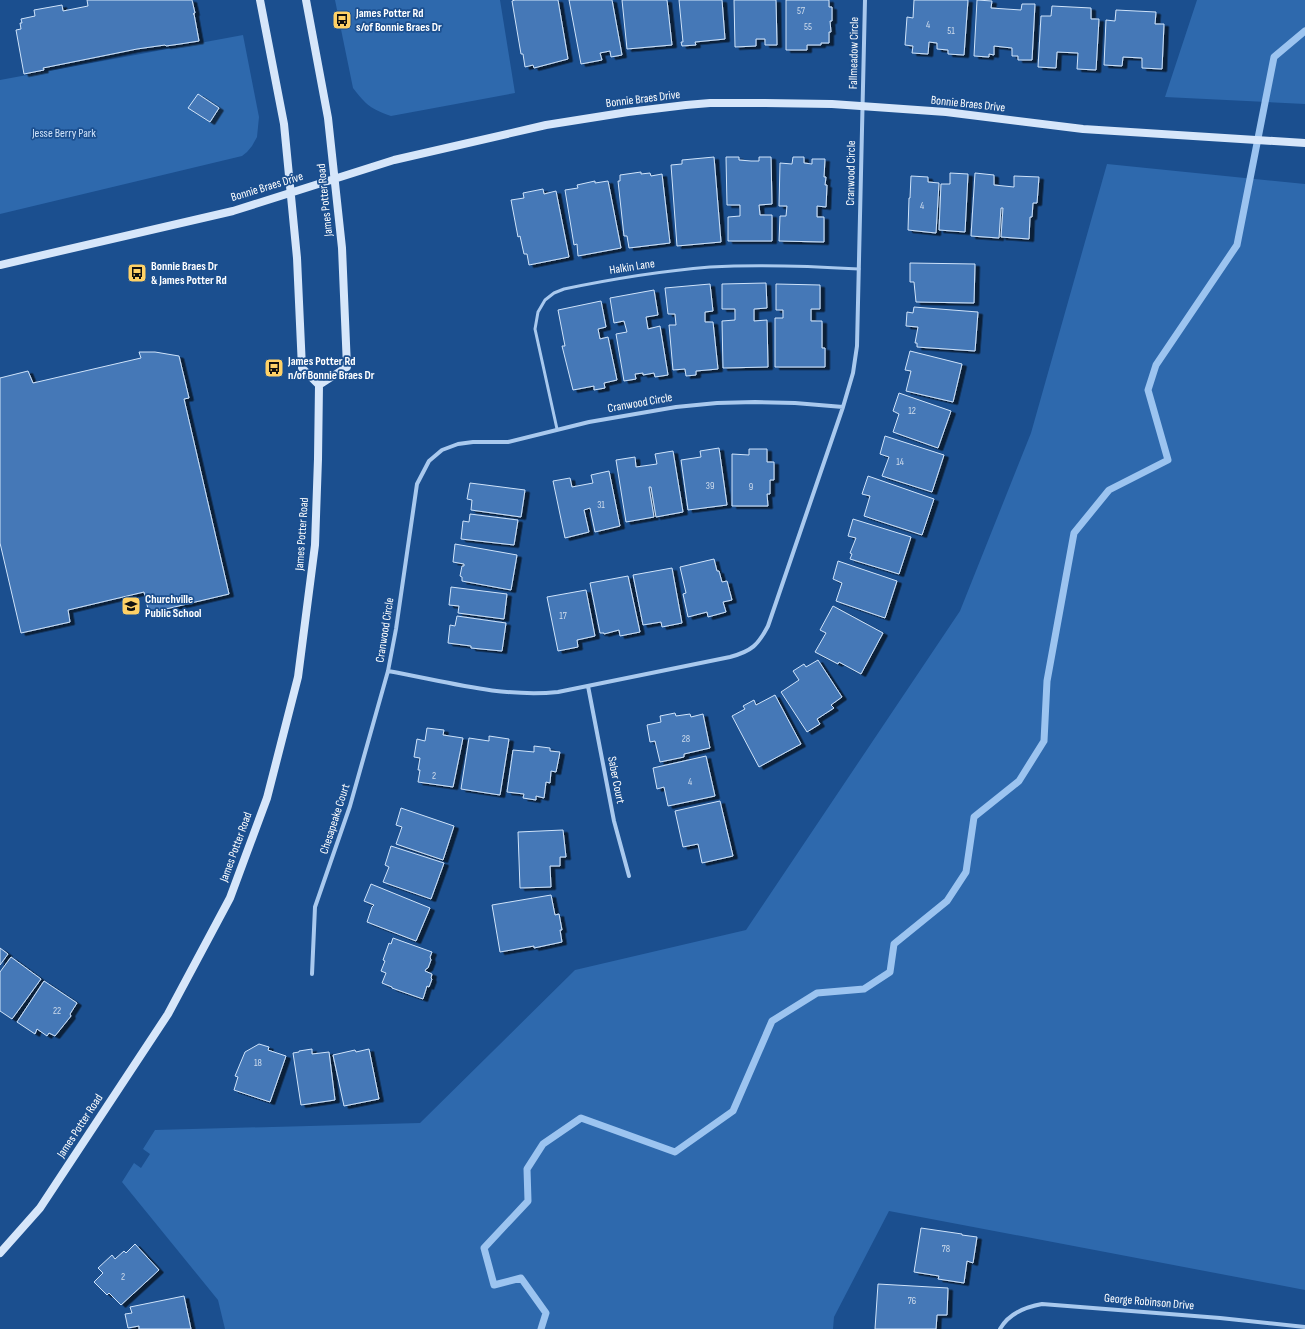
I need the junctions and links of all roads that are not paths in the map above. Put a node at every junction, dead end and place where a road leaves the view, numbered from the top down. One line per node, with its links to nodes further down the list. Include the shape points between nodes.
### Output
1 (260, 0): 7 (main road, via 284,124)
2 (306, 0): 6 (main road, James Potter Road, via 328,118)
3 (865, 0): 4 (street, Fallmeadow Circle)
4 (863, 107): 5 (main road, Bonnie Braes Drive, via 946,112 1083,129); 6 (main road, Bonnie Braes Drive, via 710,103 628,112 546,125 394,160); 9 (street, Cranwood Circle)
5 (1305, 143)
6 (335, 179): 7 (main road, Bonnie Braes Drive); 10 (main road, James Potter Road, via 342,248 347,367)
7 (291, 192): 8 (main road, Bonnie Braes Drive, via 233,211); 10 (main road, via 302,368)
8 (0, 265)
9 (859, 269): 11 (street, Cranwood Circle, via 854,373); 12 (lane, Halkin Lane, via 754,266 705,268 626,277 554,293 545,300 538,312 535,329)
10 (319, 385): 17 (main road, James Potter Road, via 314,552 298,677 267,798 230,898 168,1014 40,1208)
11 (843, 407): 12 (street, Cranwood Circle, via 795,403 717,403 632,414); 14 (street, Cranwood Circle, via 768,626 759,642 744,653 730,657)
12 (558, 429): 13 (street, Cranwood Circle, via 508,442 458,444 442,450 429,462 417,484)
13 (388, 671): 14 (street, Cranwood Circle, via 472,688 525,694 558,692); 16 (street, Chesapeake Court, via 350,806 315,907)
14 (588, 686): 15 (street, Saber Court, via 614,821)
15 (629, 876)
16 (312, 974)
17 (0, 1253)
18 (1305, 1328): 19 (street, George Robinson Drive, via 1220,1318 1042,1304 1027,1307 1012,1315)
19 (1000, 1329)

